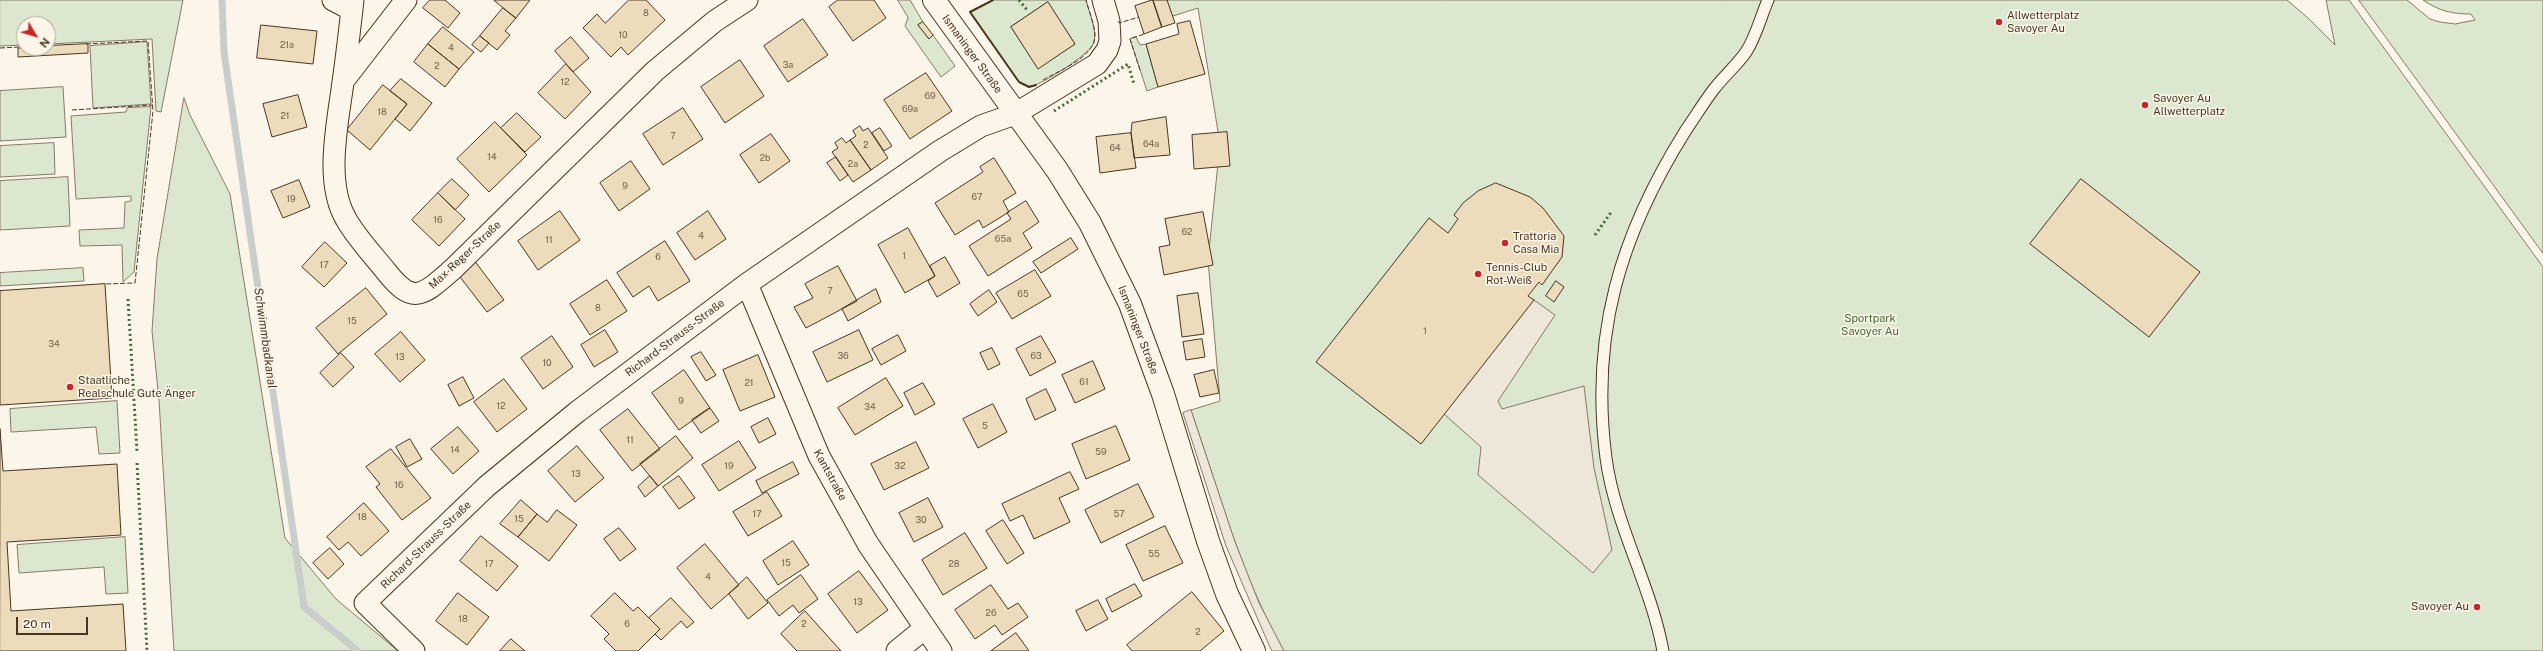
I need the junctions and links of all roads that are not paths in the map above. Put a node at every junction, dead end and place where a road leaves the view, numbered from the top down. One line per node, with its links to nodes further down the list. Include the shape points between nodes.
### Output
1 (333, 0): 7 (street, Max-Reger-Straße)
2 (406, 0): 8 (street)
3 (747, 0): 8 (street, Max-Reger-Straße, via 715,21 655,71 452,270 421,294 405,291 394,282 346,219 340,204 335,174 336,136)
4 (934, 0): 9 (street, Ismaninger Straße)
5 (1103, 0): 9 (street, Richard-Strauss-Straße, via 1110,31 1103,58)
6 (1768, 0): 12 (lane, via 1747,51 1714,89 1665,166 1627,244 1607,322 1601,374 1606,460 1619,514 1656,619)
7 (353, 5): 8 (street, Max-Reger-Straße)
8 (343, 81)
9 (1016, 114): 10 (street, Richard-Strauss-Straße, via 981,126); 16 (street, Ismaninger Straße, via 1057,170 1090,223 1130,304 1163,394 1208,541 1230,600)
10 (747, 284): 11 (street, Kantstraße, via 819,456 868,544); 13 (street, Richard-Strauss-Straße, via 577,412 487,486 365,603)
11 (924, 629): 14 (street); 15 (street, Kantstraße)
12 (1663, 650)
13 (414, 651)
14 (897, 651)
15 (941, 651)
16 (1254, 651)

